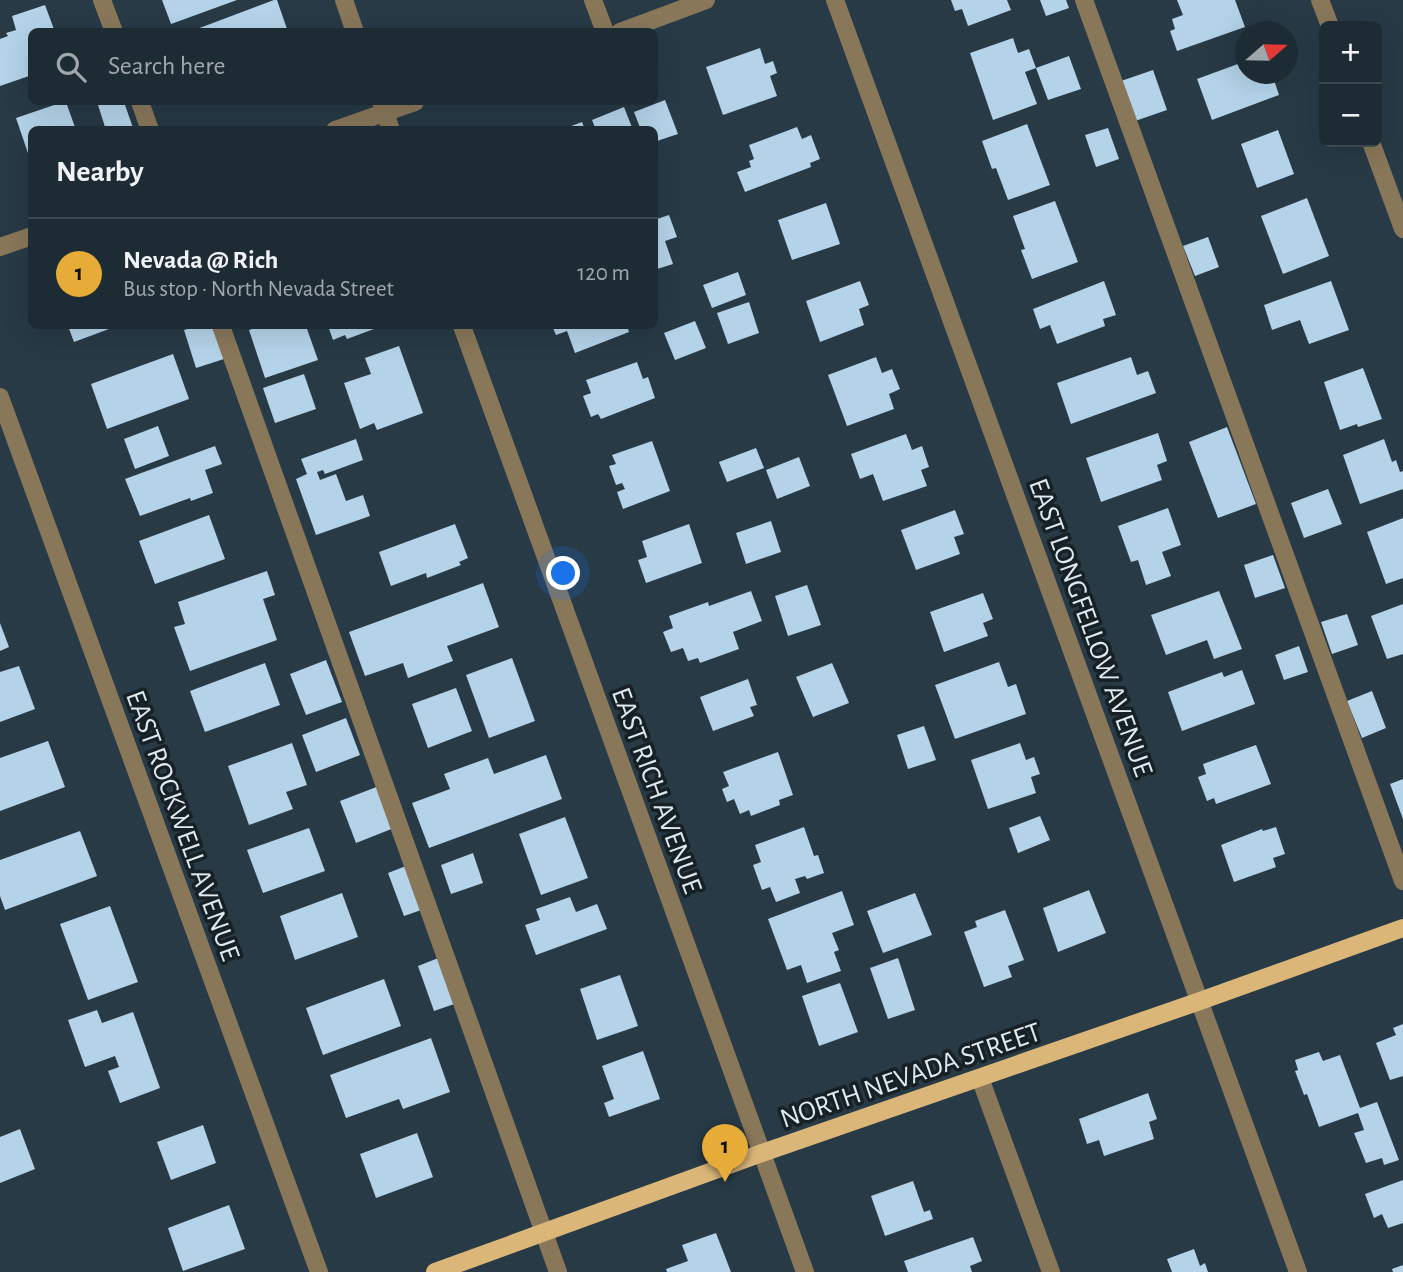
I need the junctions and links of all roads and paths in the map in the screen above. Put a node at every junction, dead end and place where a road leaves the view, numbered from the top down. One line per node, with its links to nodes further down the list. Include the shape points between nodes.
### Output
1 (102, 0): 9 (street)
2 (344, 0): 10 (street)
3 (593, 0): 11 (street)
4 (706, 0): 12 (street)
5 (835, 0): 27 (street, EAST LONGFELLOW AVENUE)
6 (1084, 0): 25 (street)
7 (1320, 0): 8 (street)
8 (1328, 21)
9 (112, 28)
10 (354, 28)
11 (604, 28)
12 (631, 28)
13 (141, 105): 15 (street)
14 (383, 107): 16 (street); 17 (street)
15 (149, 126)
16 (343, 126)
17 (390, 126)
18 (1373, 147): 19 (street)
19 (1403, 229)
20 (28, 237): 21 (street)
21 (0, 247)
22 (222, 329): 30 (street)
23 (463, 329): 29 (street, EAST RICH AVENUE)
24 (0, 397): 31 (street, EAST ROCKWELL AVENUE)
25 (1403, 881)
26 (1403, 928): 27 (main road, NORTH NEVADA STREET)
27 (1200, 1001): 28 (main road, NORTH NEVADA STREET); 36 (street, EAST LONGFELLOW AVENUE)
28 (980, 1078): 29 (main road, NORTH NEVADA STREET); 35 (street)
29 (762, 1153): 30 (main road, NORTH NEVADA STREET); 34 (street, EAST RICH AVENUE)
30 (544, 1233): 32 (main road, NORTH NEVADA STREET); 33 (street)
31 (319, 1272)
32 (435, 1272)
33 (558, 1272)
34 (805, 1272)
35 (1051, 1272)
36 (1298, 1272)

